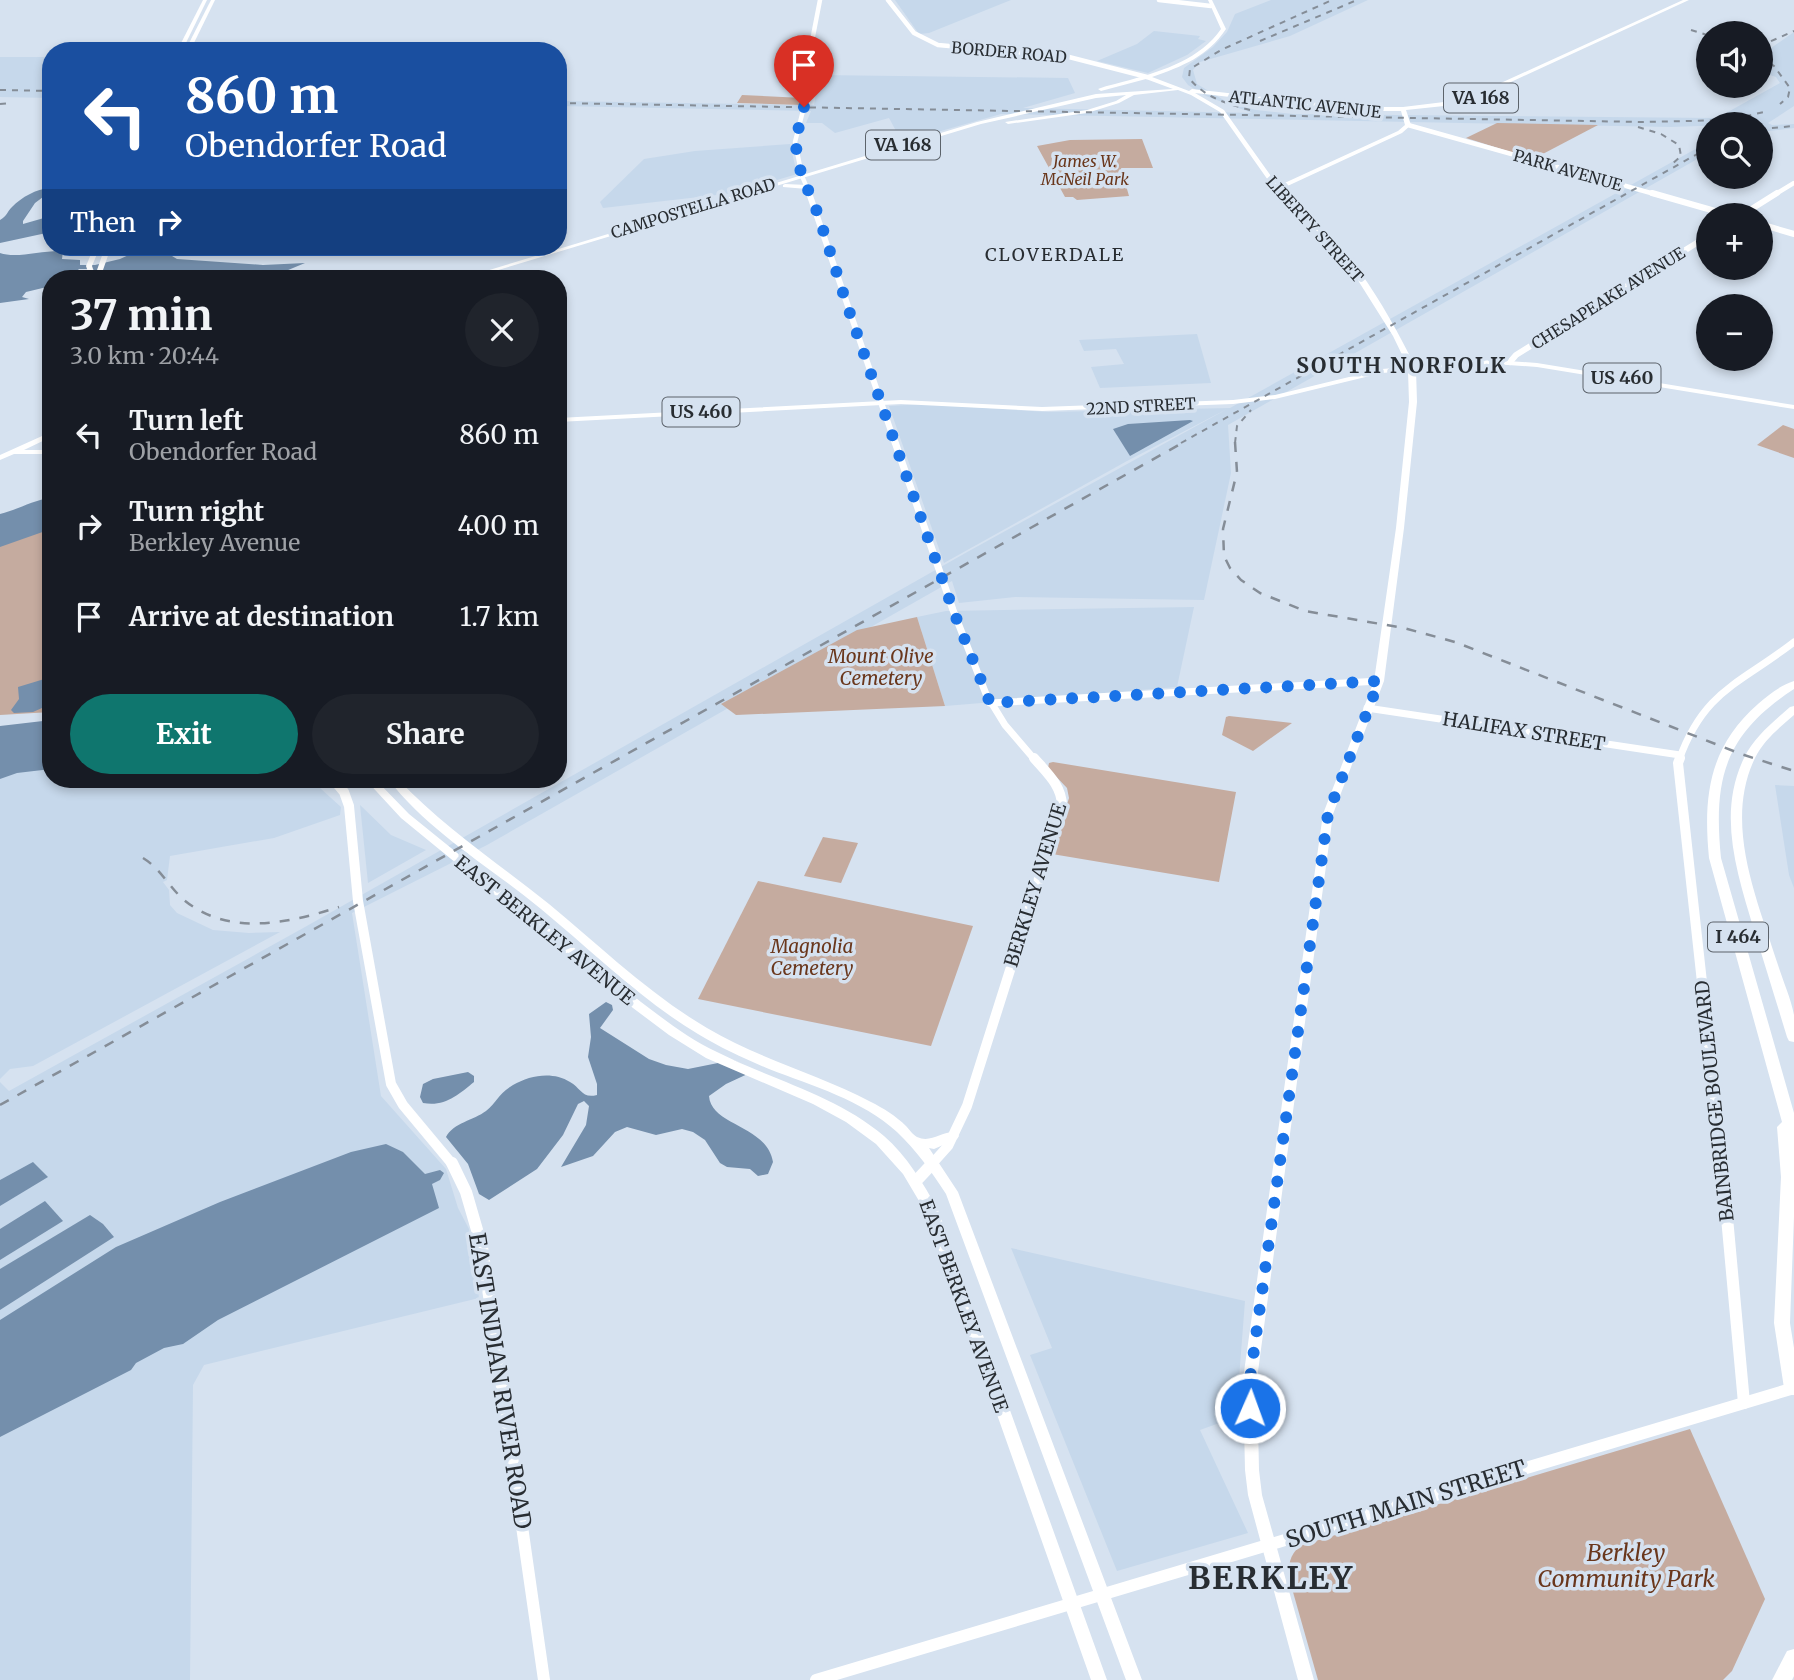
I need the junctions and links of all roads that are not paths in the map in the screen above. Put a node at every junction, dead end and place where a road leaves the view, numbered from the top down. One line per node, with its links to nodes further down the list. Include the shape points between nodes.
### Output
1 (205, 0): 10 (main road)
2 (213, 0): 11 (main road)
3 (820, 0): 18 (street, BERKLEY AVENUE, via 807,66 808,92 795,142)
4 (888, 0): 12 (street, BORDER ROAD, via 912,32 938,45 1057,55)
5 (1158, 0): 9 (street)
6 (1169, 0): 9 (street)
7 (1687, 0): 15 (main road, ATLANTIC AVENUE / VA 168, via 1473,97)
8 (1697, 0): 15 (main road, ATLANTIC AVENUE / VA 168, via 1490,95 1454,105)
9 (1211, 3): 12 (main road, via 1223,24 1220,36 1197,57)
10 (184, 42)
11 (192, 42)
12 (1147, 77): 14 (main road); 17 (main road, via 1130,96 1090,108); 22 (main road, LIBERTY STREET, via 1218,108)
13 (1120, 94): 14 (main road, ATLANTIC AVENUE / VA 168); 15 (main road, ATLANTIC AVENUE / VA 168, via 1225,94 1331,107); 17 (main road, ATLANTIC AVENUE / VA 168)
14 (1042, 107): 18 (main road, VA 168)
15 (1404, 110): 16 (main road)
16 (1408, 125): 22 (main road, via 1396,135); 24 (street, PARK AVENUE)
17 (979, 127): 18 (main road, CAMPOSTELLA ROAD / VA 168)
18 (802, 175): 20 (main road, CAMPOSTELLA ROAD / VA 168); 21 (street, BERKLEY AVENUE); 28 (main road, CAMPOSTELLA ROAD / VA 168)
19 (1794, 183): 23 (street)
20 (785, 186): 21 (main road); 29 (main road, CAMPOSTELLA ROAD / VA 168)
21 (807, 187): 36 (street, BERKLEY AVENUE)
22 (1277, 189): 35 (main road, LIBERTY STREET, via 1357,273)
23 (1762, 203)
24 (1696, 206)
25 (1773, 228): 26 (street)
26 (1794, 234)
27 (1696, 243): 34 (street, CHESAPEAKE AVENUE)
28 (567, 247)
29 (567, 253)
30 (538, 256): 32 (main road, CAMPOSTELLA ROAD / VA 168)
31 (558, 256): 33 (main road, CAMPOSTELLA ROAD / VA 168)
32 (492, 270)
33 (513, 270)
34 (1510, 362): 35 (main road, US 460); 37 (main road, US 460)
35 (1412, 368): 36 (main road, 22ND STREET / US 460, via 1365,373 1262,399 1042,409); 46 (main road, LIBERTY STREET, via 1413,402 1400,528)
36 (883, 403): 38 (main road, US 460); 48 (street, BERKLEY AVENUE, via 953,610)
37 (1794, 407)
38 (567, 420)
39 (42, 432): 44 (main road)
40 (42, 438): 42 (main road)
41 (42, 447): 42 (main road)
42 (17, 450): 43 (main road); 44 (main road)
43 (42, 451)
44 (1, 453)
45 (1794, 642): 51 (street, BAINBRIDGE BOULEVARD, via 1712,698 1697,717)
46 (1379, 681): 48 (street); 49 (main road, LIBERTY STREET)
47 (1794, 684): 56 (highway, I 464, via 1744,723 1718,769 1710,813 1715,858)
48 (990, 703): 57 (street, BERKLEY AVENUE, via 1058,785 1063,802 967,1106)
49 (1367, 708): 51 (street, HALIFAX STREET); 64 (main road, LIBERTY STREET, via 1328,814 1250,1379 1252,1470)
50 (1794, 709): 55 (highway, I 464, via 1770,729 1744,767 1734,829 1740,865)
51 (1680, 755): 63 (street, BAINBRIDGE BOULEVARD)
52 (341, 788): 68 (street, EAST INDIAN RIVER ROAD, via 349,806 358,901 391,1084 401,1104 458,1172 482,1247)
53 (378, 788): 61 (main road, EAST BERKLEY AVENUE, via 422,830 669,1030 710,1056 826,1104 861,1124 898,1156)
54 (402, 788): 59 (main road, EAST BERKLEY AVENUE, via 438,822 693,1025 742,1052 847,1093 880,1111)
55 (1793, 1031)
56 (1778, 1081): 58 (highway, I 464); 62 (highway, via 1788,1177 1782,1323)
57 (953, 1136): 59 (main road, via 934,1144); 60 (street, BERKLEY AVENUE)
58 (1794, 1139)
59 (917, 1142): 60 (main road, EAST BERKLEY AVENUE)
60 (935, 1163): 61 (street, BERKLEY AVENUE); 65 (main road, EAST BERKLEY AVENUE, via 968,1233)
61 (916, 1181): 66 (main road, EAST BERKLEY AVENUE, via 931,1210)
62 (1793, 1388): 63 (street, SOUTH MAIN STREET)
63 (1744, 1403): 64 (street, SOUTH MAIN STREET)
64 (1268, 1545): 65 (street, SOUTH MAIN STREET); 72 (main road, LIBERTY STREET)
65 (1102, 1594): 66 (street, SOUTH MAIN STREET); 71 (main road, EAST BERKLEY AVENUE)
66 (1072, 1603): 69 (street, SOUTH MAIN STREET); 70 (main road, EAST BERKLEY AVENUE)
67 (1794, 1658): 73 (highway)
68 (544, 1680)
69 (816, 1680)
70 (1099, 1680)
71 (1134, 1680)
72 (1306, 1680)
73 (1782, 1680)

